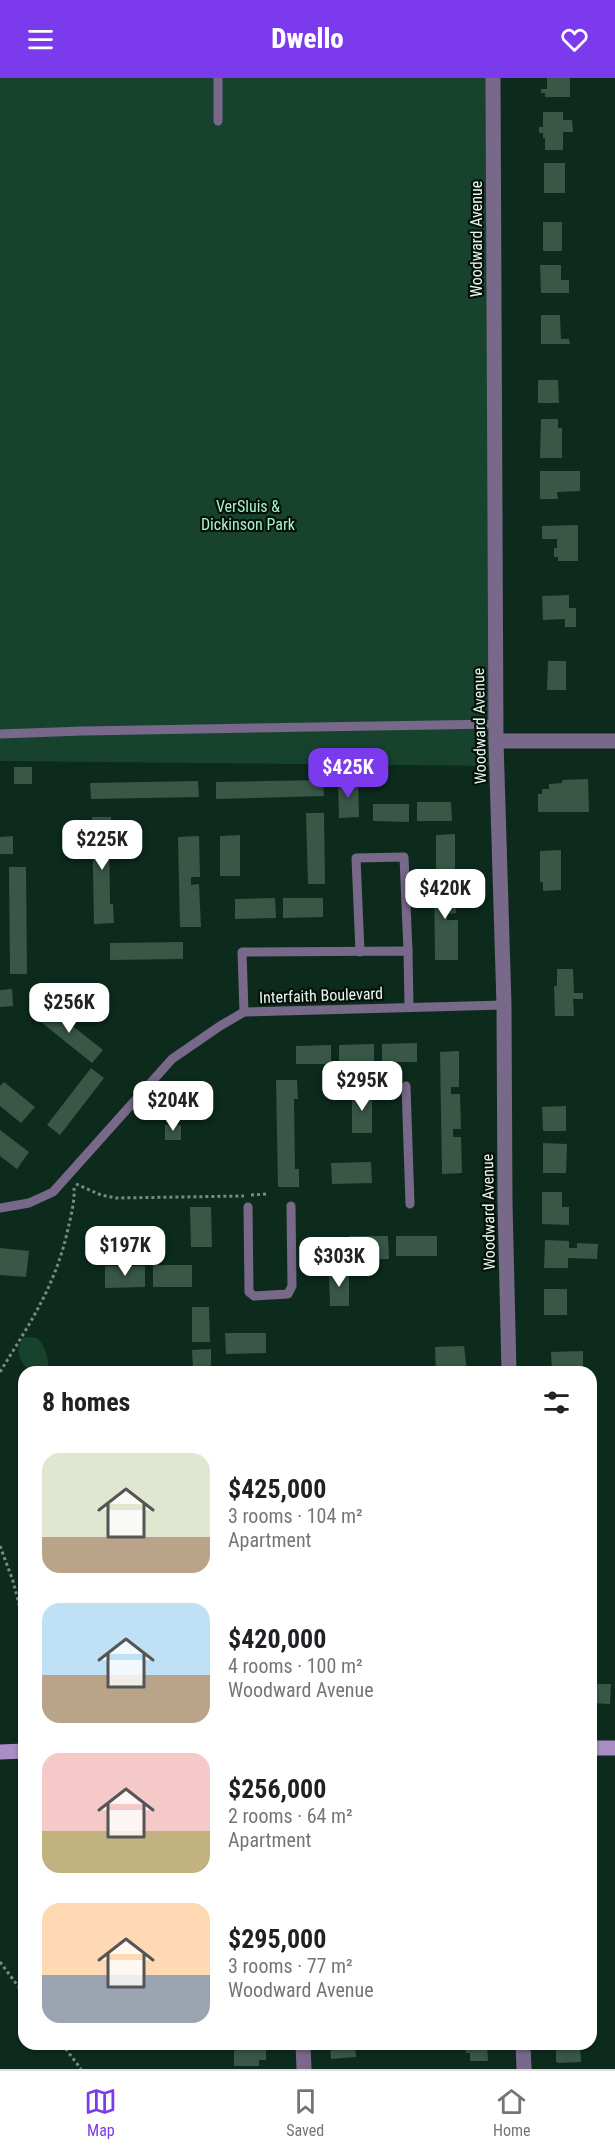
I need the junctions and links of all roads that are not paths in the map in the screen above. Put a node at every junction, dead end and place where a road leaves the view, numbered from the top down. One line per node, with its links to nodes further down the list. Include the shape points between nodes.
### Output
1 (218, 78): 3 (lane)
2 (493, 78): 4 (street, Woodward Avenue)
3 (218, 122)
4 (496, 724): 5 (lane); 6 (street, Woodward Avenue)
5 (0, 734)
6 (496, 741): 7 (street); 10 (street, Woodward Avenue)
7 (615, 741)
8 (360, 951): 9 (lane); 9 (lane, via 356,858 404,857); 12 (lane, via 242,952)
9 (408, 951): 11 (lane)
10 (504, 1005): 11 (lane, Interfaith Boulevard); 18 (street, Woodward Avenue)
11 (409, 1007): 12 (lane, Interfaith Boulevard)
12 (244, 1012): 17 (lane, Interfaith Boulevard, via 172,1059 53,1191 29,1203)
13 (406, 1086): 14 (lane)
14 (410, 1204)
15 (291, 1206): 16 (lane, via 292,1286 288,1293 254,1296 249,1292)
16 (248, 1207)
17 (0, 1208)
18 (509, 1366)
19 (597, 1748): 20 (street)
20 (615, 1748)
21 (18, 1751): 22 (street)
22 (0, 1752)
23 (303, 2050): 25 (street)
24 (523, 2050): 26 (street)
25 (304, 2069)
26 (524, 2069)

